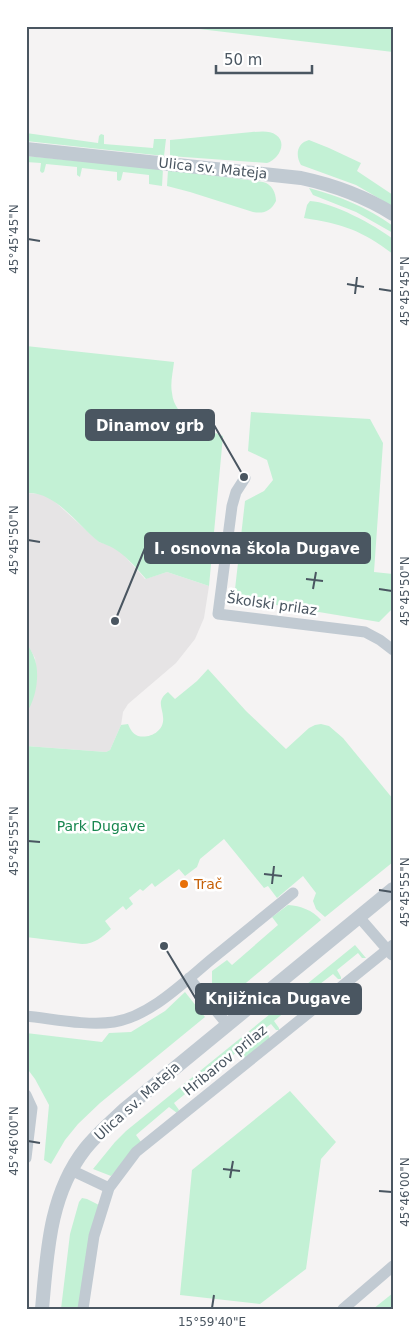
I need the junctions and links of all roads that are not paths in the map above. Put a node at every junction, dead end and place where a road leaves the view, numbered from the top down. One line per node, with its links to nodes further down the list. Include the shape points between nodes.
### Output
1 (26, 149): 2 (street, Ulica sv. Mateja, via 301,178 344,190)
2 (393, 214)
3 (245, 478): 4 (street, Školski prilaz, via 232,506 218,614 365,632)
4 (393, 650)
5 (393, 889): 7 (street, Ulica sv. Mateja)
6 (293, 893): 9 (street)
7 (359, 917): 8 (street); 11 (street, Ulica sv. Mateja)
8 (391, 950): 15 (street, Hribarov prilaz, via 136,1152)
9 (189, 978): 10 (street, via 147,1010 114,1022); 11 (street)
10 (26, 1016)
11 (227, 1024): 14 (street, Ulica sv. Mateja, via 102,1130)
12 (26, 1095): 13 (street, via 32,1108)
13 (26, 1158)
14 (72, 1170): 15 (street); 17 (street, Ulica sv. Mateja, via 52,1219)
15 (109, 1188): 18 (street, Hribarov prilaz, via 94,1236)
16 (393, 1266): 19 (street)
17 (42, 1309)
18 (83, 1309)
19 (343, 1309)

